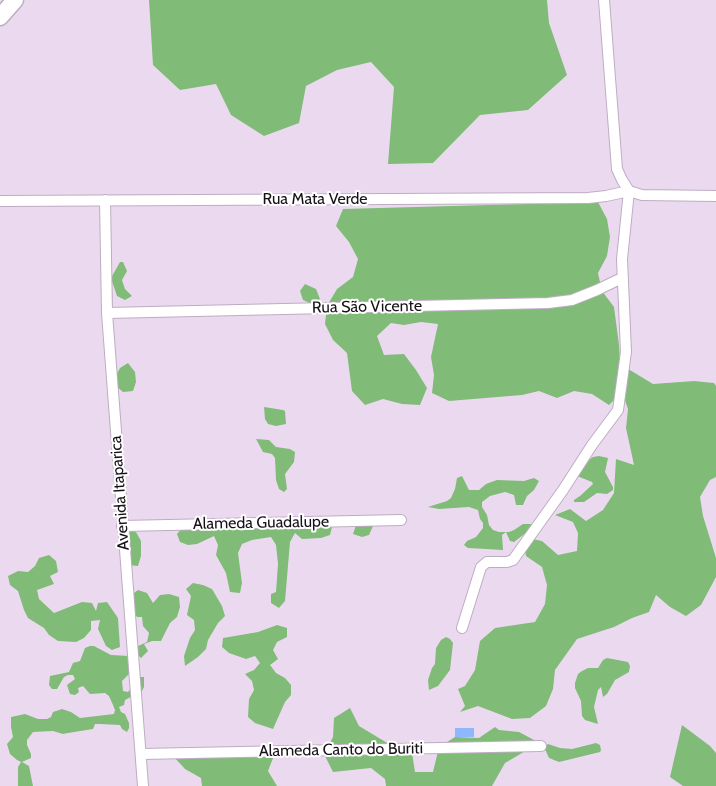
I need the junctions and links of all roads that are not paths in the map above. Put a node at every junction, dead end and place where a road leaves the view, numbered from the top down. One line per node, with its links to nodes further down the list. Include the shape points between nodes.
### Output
1 (15, 0): 3 (highway)
2 (604, 0): 4 (street, via 617,169)
3 (0, 17)
4 (628, 191): 5 (street, via 642,195); 6 (street, Rua Mata Verde, via 588,198); 8 (street)
5 (716, 196)
6 (105, 200): 7 (street, Rua Mata Verde); 9 (street, Avenida Itaparica)
7 (0, 201)
8 (622, 278): 9 (street, Rua São Vicente, via 572,300 548,303); 12 (street, via 626,352 618,410 513,560 487,562 481,567)
9 (107, 313): 11 (street, Avenida Itaparica)
10 (401, 520): 11 (street, Alameda Guadalupe)
11 (122, 526): 14 (street, Avenida Itaparica)
12 (462, 628)
13 (541, 746): 14 (street, Alameda Canto do Buriti)
14 (141, 754): 15 (street, Avenida Itaparica)
15 (143, 786)

